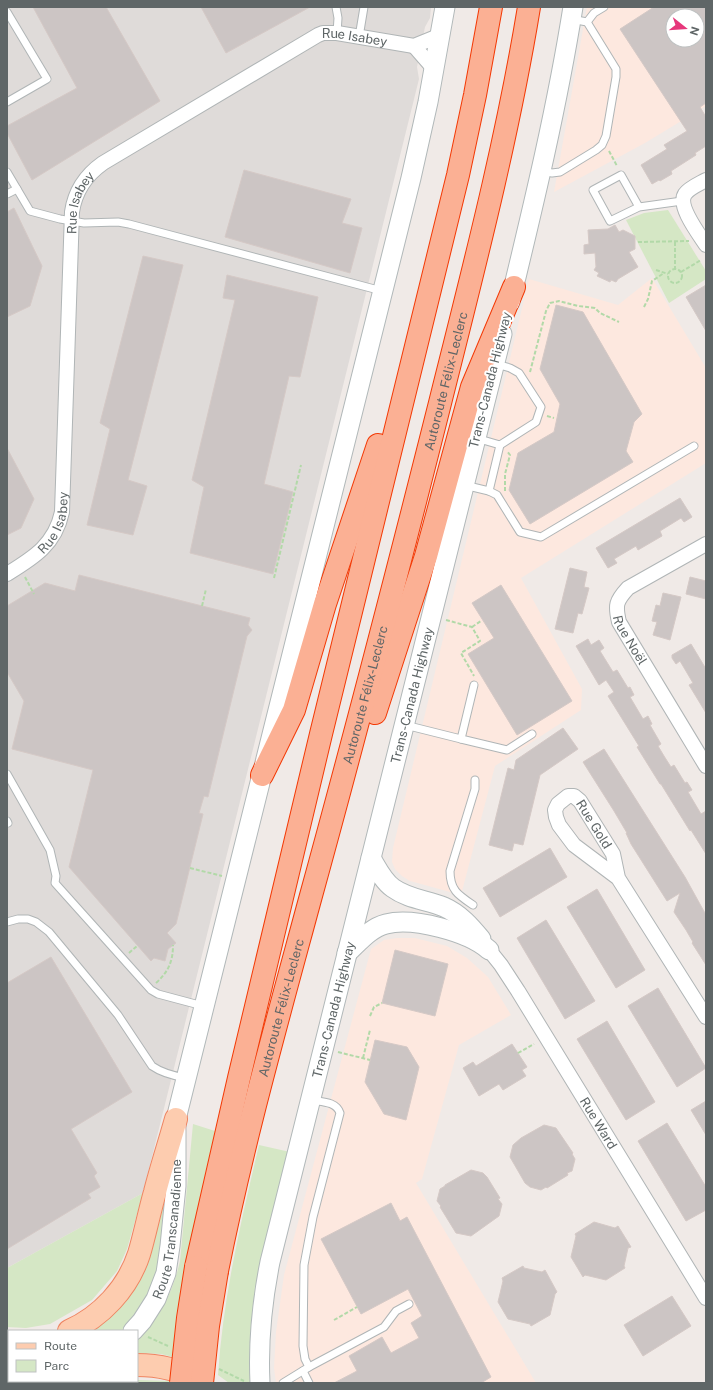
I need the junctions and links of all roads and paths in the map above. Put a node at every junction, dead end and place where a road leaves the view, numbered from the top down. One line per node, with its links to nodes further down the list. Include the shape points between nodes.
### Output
1 (336, 7): 9 (lane)
2 (364, 7): 11 (lane)
3 (445, 7): 10 (main road)
4 (491, 7): 36 (highway, Autoroute Félix-Leclerc, via 469,129)
5 (529, 7): 70 (highway, Autoroute Félix-Leclerc, via 509,119 485,224 382,633)
6 (604, 7): 8 (lane, via 594,13)
7 (7, 12): 14 (lane, via 47,79)
8 (577, 16): 17 (main road, Trans-Canada Highway); 17 (lane, via 616,69 604,140 596,150 560,172)
9 (337, 33): 11 (street, Rue Isabey); 24 (street, Rue Isabey, via 323,33 312,38 98,167 78,192 73,204)
10 (441, 35): 12 (street); 13 (main road)
11 (359, 37): 12 (street, Rue Isabey)
12 (414, 46): 13 (street)
13 (434, 69): 37 (main road)
14 (7, 102)
15 (609, 151): 16 (path)
16 (616, 163)
17 (542, 171): 35 (main road, Trans-Canada Highway)
18 (7, 172): 20 (lane)
19 (706, 180): 22 (street, via 685,194)
20 (17, 189): 21 (lane); 24 (lane, via 30,211)
21 (7, 194)
22 (682, 201): 23 (lane); 28 (street)
23 (639, 207): 23 (lane, via 610,221 593,190 621,175)
24 (71, 221): 37 (lane, via 129,224); 53 (street, Rue Isabey, via 62,512 55,530 44,547 33,558)
25 (689, 241): 27 (path)
26 (638, 242): 27 (path)
27 (675, 242): 30 (path)
28 (706, 245)
29 (701, 260): 32 (path)
30 (675, 269): 32 (path); 34 (path)
31 (656, 270): 33 (path)
32 (681, 272): 34 (path, via 681,279 676,283 670,280)
33 (664, 273): 34 (path); 38 (path, via 652,281)
34 (668, 274)
35 (514, 287): 40 (main road, Trans-Canada Highway); 70 (highway, via 472,387 426,556 364,747)
36 (430, 288): 68 (highway, via 325,604 294,710); 103 (highway, Autoroute Félix-Leclerc, bridge, via 239,1078 196,1267)
37 (383, 291): 68 (main road)
38 (644, 307)
39 (619, 322): 41 (path, via 595,308 559,301 550,303)
40 (495, 364): 44 (main road, Trans-Canada Highway); 45 (lane, via 520,373 541,407 536,422)
41 (529, 378)
42 (547, 416): 43 (path)
43 (554, 418)
44 (476, 438): 45 (lane); 49 (main road, Trans-Canada Highway)
45 (500, 445): 50 (lane)
46 (694, 446): 50 (lane, via 541,536 520,532 497,495)
47 (510, 455): 51 (path, via 505,474)
48 (301, 465): 55 (path)
49 (464, 485): 50 (lane); 63 (main road, Trans-Canada Highway)
50 (489, 491)
51 (504, 494)
52 (706, 544): 66 (street, Rue Noël, via 628,588 621,596 616,609 619,622)
53 (7, 574)
54 (25, 577): 57 (path)
55 (274, 578)
56 (206, 588): 58 (path)
57 (34, 594)
58 (202, 606)
59 (441, 619): 61 (path)
60 (481, 621): 61 (path)
61 (472, 627): 62 (path, via 480,641 461,653)
62 (475, 681): 65 (lane)
63 (404, 725): 65 (lane); 71 (main road, Trans-Canada Highway)
64 (532, 734): 65 (lane, via 507,750)
65 (461, 739)
66 (706, 766)
67 (7, 774): 82 (lane, via 50,850 56,883 151,990)
68 (262, 775): 82 (main road)
69 (475, 780): 75 (lane, via 475,789 450,871 458,895)
70 (330, 827): 104 (highway, Autoroute Félix-Leclerc, bridge, via 260,1084 224,1237 209,1320)
71 (370, 858): 78 (main road, via 392,887 455,913); 79 (main road, Trans-Canada Highway)
72 (190, 868): 73 (path)
73 (226, 877)
74 (618, 878): 74 (street, Rue Gold, via 613,854 580,801 574,796 568,796 555,810 559,825 574,845); 83 (street, Rue Gold)
75 (473, 905)
76 (7, 922): 91 (lane, via 28,919 44,928 118,1015 152,1066 157,1070)
77 (173, 945): 80 (path, via 168,972)
78 (490, 950): 79 (main road, via 475,940 453,931 399,922 386,924 372,931); 94 (street, Rue Ward, via 509,976)
79 (347, 954): 92 (main road, Trans-Canada Highway)
80 (163, 977)
81 (382, 1003): 84 (path, via 374,1008)
82 (204, 1006): 91 (main road)
83 (704, 1011)
84 (370, 1016)
85 (370, 1030): 89 (path)
86 (534, 1044): 88 (path)
87 (333, 1051): 89 (path)
88 (518, 1053)
89 (364, 1058): 90 (path)
90 (370, 1060)
91 (186, 1078): 93 (main road)
92 (311, 1100): 101 (lane, via 334,1105 340,1113 313,1217 304,1266 303,1346); 105 (main road, Trans-Canada Highway, via 266,1281 259,1339)
93 (176, 1119): 98 (main road, via 134,1267 109,1302 89,1320); 99 (main road, Route Transcanadienne, via 176,1186 169,1261 156,1299)
94 (706, 1298)
95 (409, 1304): 101 (lane, via 396,1311 384,1327)
96 (357, 1308): 97 (path)
97 (334, 1320)
98 (71, 1330)
99 (134, 1330)
100 (138, 1365): 104 (main road, via 173,1370)
101 (309, 1367): 102 (lane)
102 (303, 1371): 106 (lane); 107 (lane)
103 (181, 1383)
104 (203, 1383)
105 (260, 1383)
106 (283, 1383)
107 (309, 1383)

